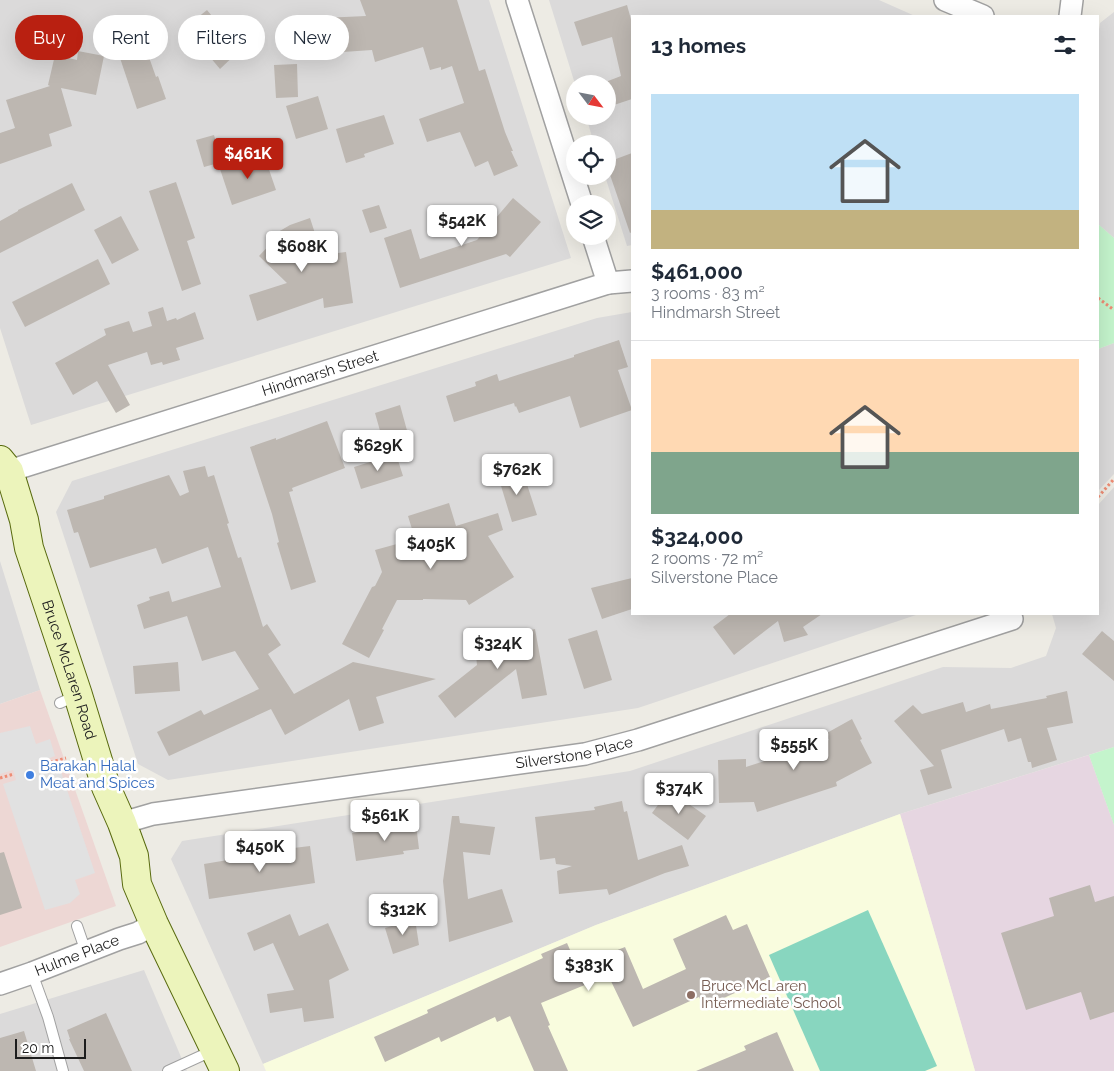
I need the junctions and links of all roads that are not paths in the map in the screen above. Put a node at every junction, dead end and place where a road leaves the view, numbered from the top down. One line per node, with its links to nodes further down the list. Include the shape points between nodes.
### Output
1 (517, 0): 6 (street)
2 (945, 0): 4 (street)
3 (1072, 0): 5 (street)
4 (981, 15)
5 (1070, 15)
6 (579, 195)
7 (596, 245): 9 (street)
8 (631, 281): 9 (street, Hindmarsh Street)
9 (608, 283): 10 (street, Hindmarsh Street)
10 (4, 466): 12 (main road, Bruce McLaren Road, via 24,520 69,699)
11 (1012, 620): 12 (street, Silverstone Place, via 586,754 153,814)
12 (122, 824): 13 (main road, Bruce McLaren Road, via 134,856 138,884)
13 (154, 924): 15 (street, Hulme Place, via 138,934); 18 (main road, Bruce McLaren Road)
14 (77, 926): 15 (lane)
15 (86, 952): 16 (street, Hulme Place)
16 (32, 973): 17 (street, Hulme Place); 19 (lane)
17 (0, 984)
18 (220, 1060): 20 (lane)
19 (63, 1071)
20 (168, 1071)

